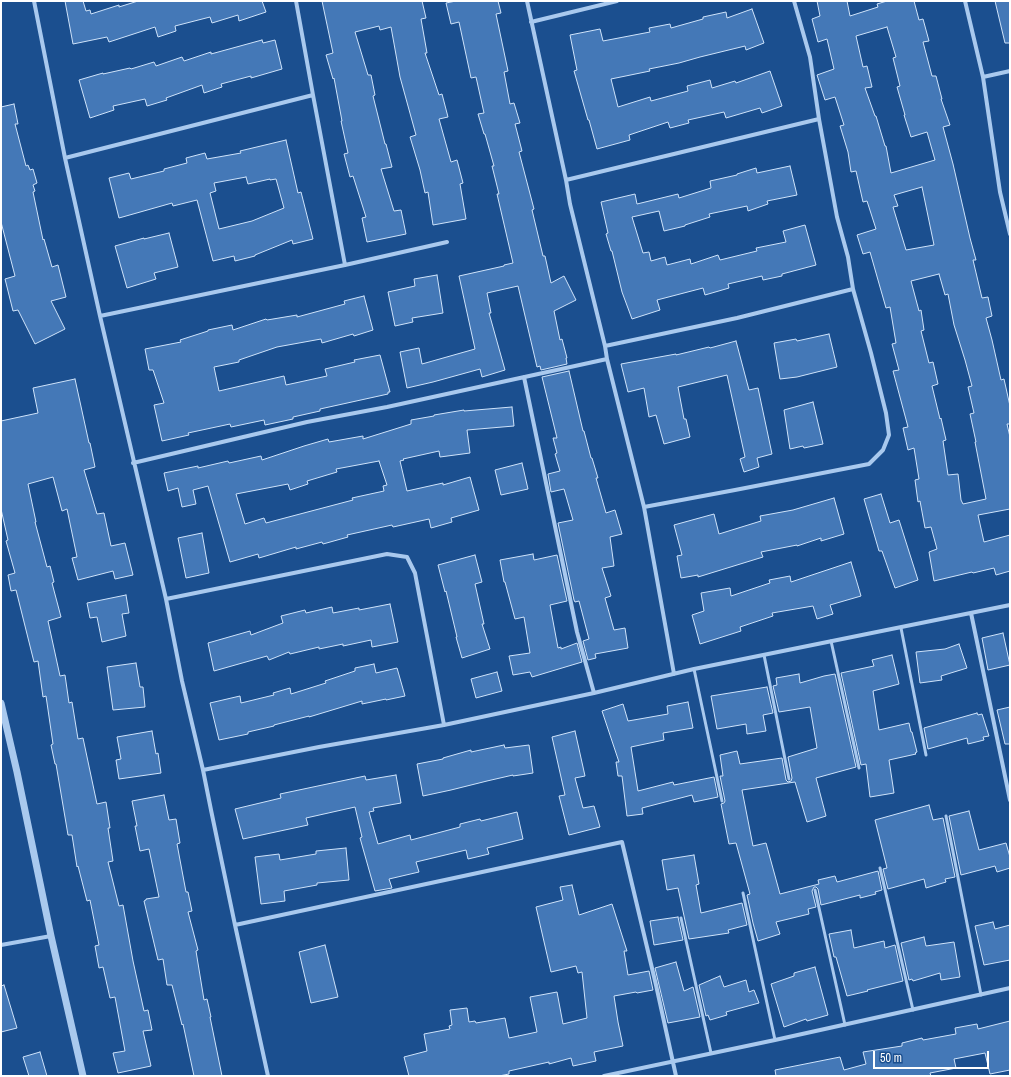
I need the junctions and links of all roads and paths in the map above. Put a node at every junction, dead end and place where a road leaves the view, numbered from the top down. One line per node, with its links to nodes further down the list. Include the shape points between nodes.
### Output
1 (34, 1): 12 (street)
2 (296, 1): 10 (street)
3 (527, 1): 7 (street)
4 (617, 1): 7 (street)
5 (794, 1): 11 (street, via 810,57)
6 (965, 1): 9 (street)
7 (531, 22): 13 (street)
8 (1010, 71): 9 (street)
9 (983, 77): 14 (street, via 1000,192)
10 (313, 95): 12 (street); 16 (street)
11 (819, 120): 13 (street); 17 (street, via 848,257)
12 (65, 158): 18 (street)
13 (566, 180): 19 (street)
14 (1010, 234)
15 (447, 242): 16 (street)
16 (345, 265): 18 (street)
17 (852, 289): 19 (street, via 737,318); 23 (street, via 886,413 889,435 883,450 869,464)
18 (100, 316): 22 (street)
19 (605, 346): 20 (street)
20 (607, 359): 21 (street); 23 (street)
21 (524, 377): 22 (street, via 307,422); 32 (street, via 577,632)
22 (133, 463): 24 (street)
23 (644, 507): 31 (street)
24 (166, 599): 34 (street, via 388,554 406,557 415,573); 37 (street)
25 (1010, 605): 26 (street)
26 (971, 613): 27 (street); 39 (street)
27 (901, 628): 28 (street); 35 (lane)
28 (831, 641): 29 (street); 36 (lane)
29 (764, 655): 30 (street); 38 (lane)
30 (694, 669): 31 (street); 40 (lane)
31 (674, 674): 32 (street)
32 (594, 693): 34 (street)
33 (1, 703): 47 (street)
34 (444, 725): 37 (street)
35 (926, 755)
36 (859, 768)
37 (203, 770): 46 (street)
38 (789, 779)
39 (1010, 800)
40 (722, 801)
41 (946, 816): 50 (lane)
42 (880, 868): 51 (lane)
43 (815, 890): 52 (lane)
44 (743, 893): 53 (lane)
45 (681, 918): 54 (lane)
46 (235, 925): 55 (street, via 622,842); 57 (street)
47 (51, 936): 48 (street); 56 (street)
48 (1, 945)
49 (1010, 988): 50 (street)
50 (981, 994): 51 (street)
51 (913, 1010): 52 (street)
52 (846, 1025): 53 (street)
53 (775, 1040): 54 (street)
54 (712, 1053): 55 (street)
55 (673, 1061): 58 (street); 59 (street)
56 (83, 1076)
57 (268, 1076)
58 (604, 1076)
59 (676, 1076)

